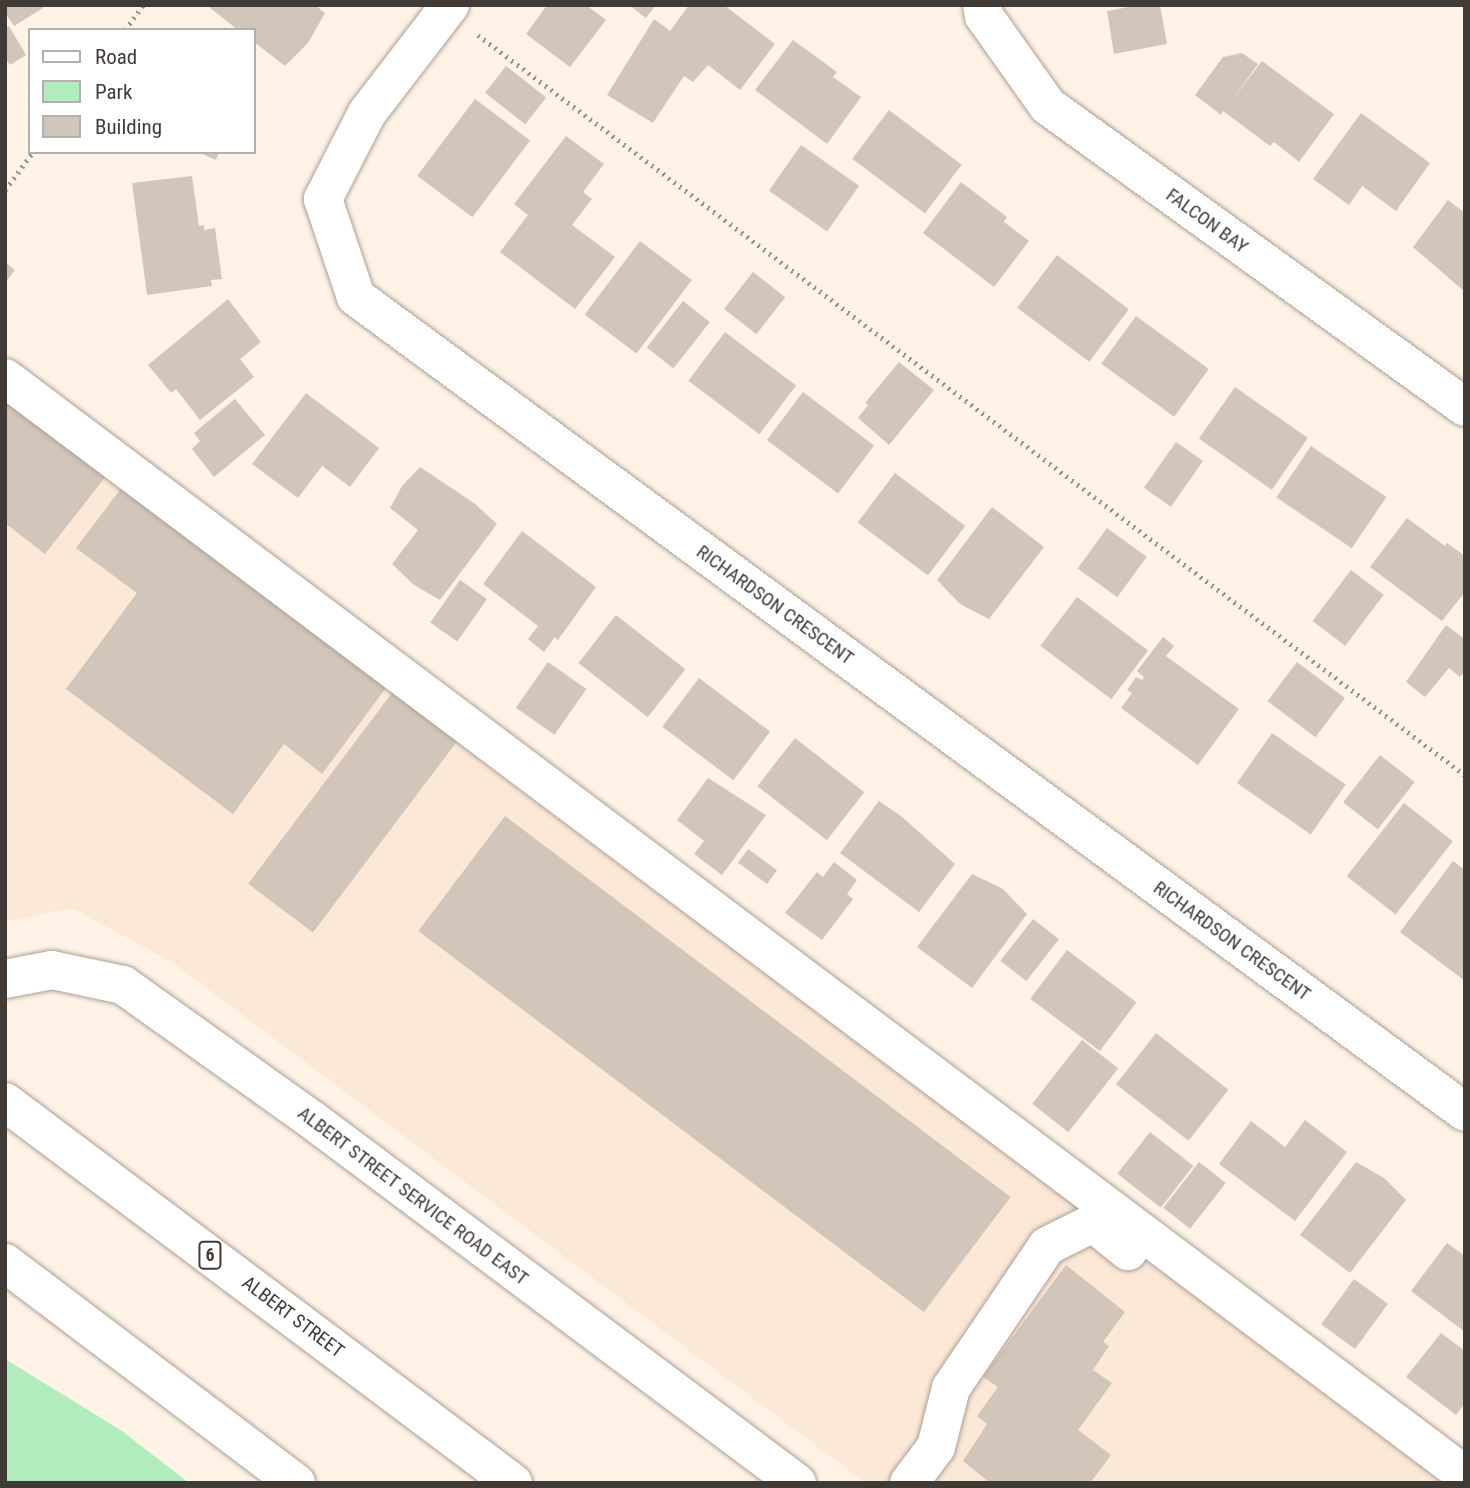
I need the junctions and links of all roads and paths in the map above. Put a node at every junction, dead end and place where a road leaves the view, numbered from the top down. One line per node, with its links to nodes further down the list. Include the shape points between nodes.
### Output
1 (143, 5): 4 (path)
2 (982, 5): 8 (street, FALCON BAY, via 984,16 1048,106)
3 (448, 8): 9 (path); 12 (street, RICHARDSON CRESCENT, via 367,113 323,199 356,297)
4 (126, 28)
5 (32, 154): 6 (path)
6 (5, 190)
7 (5, 378): 15 (street)
8 (1465, 407)
9 (1465, 775)
10 (5, 979): 18 (street, ALBERT STREET SERVICE ROAD EAST, via 52,970 123,985 311,1119)
11 (5, 1102): 17 (street, ALBERT STREET / 6)
12 (1465, 1112)
13 (5, 1263): 16 (street)
14 (1178, 1292): 19 (street, via 1093,1223 1046,1246 951,1388 936,1447)
15 (1465, 1475)
16 (296, 1483)
17 (513, 1483)
18 (796, 1483)
19 (909, 1483)

